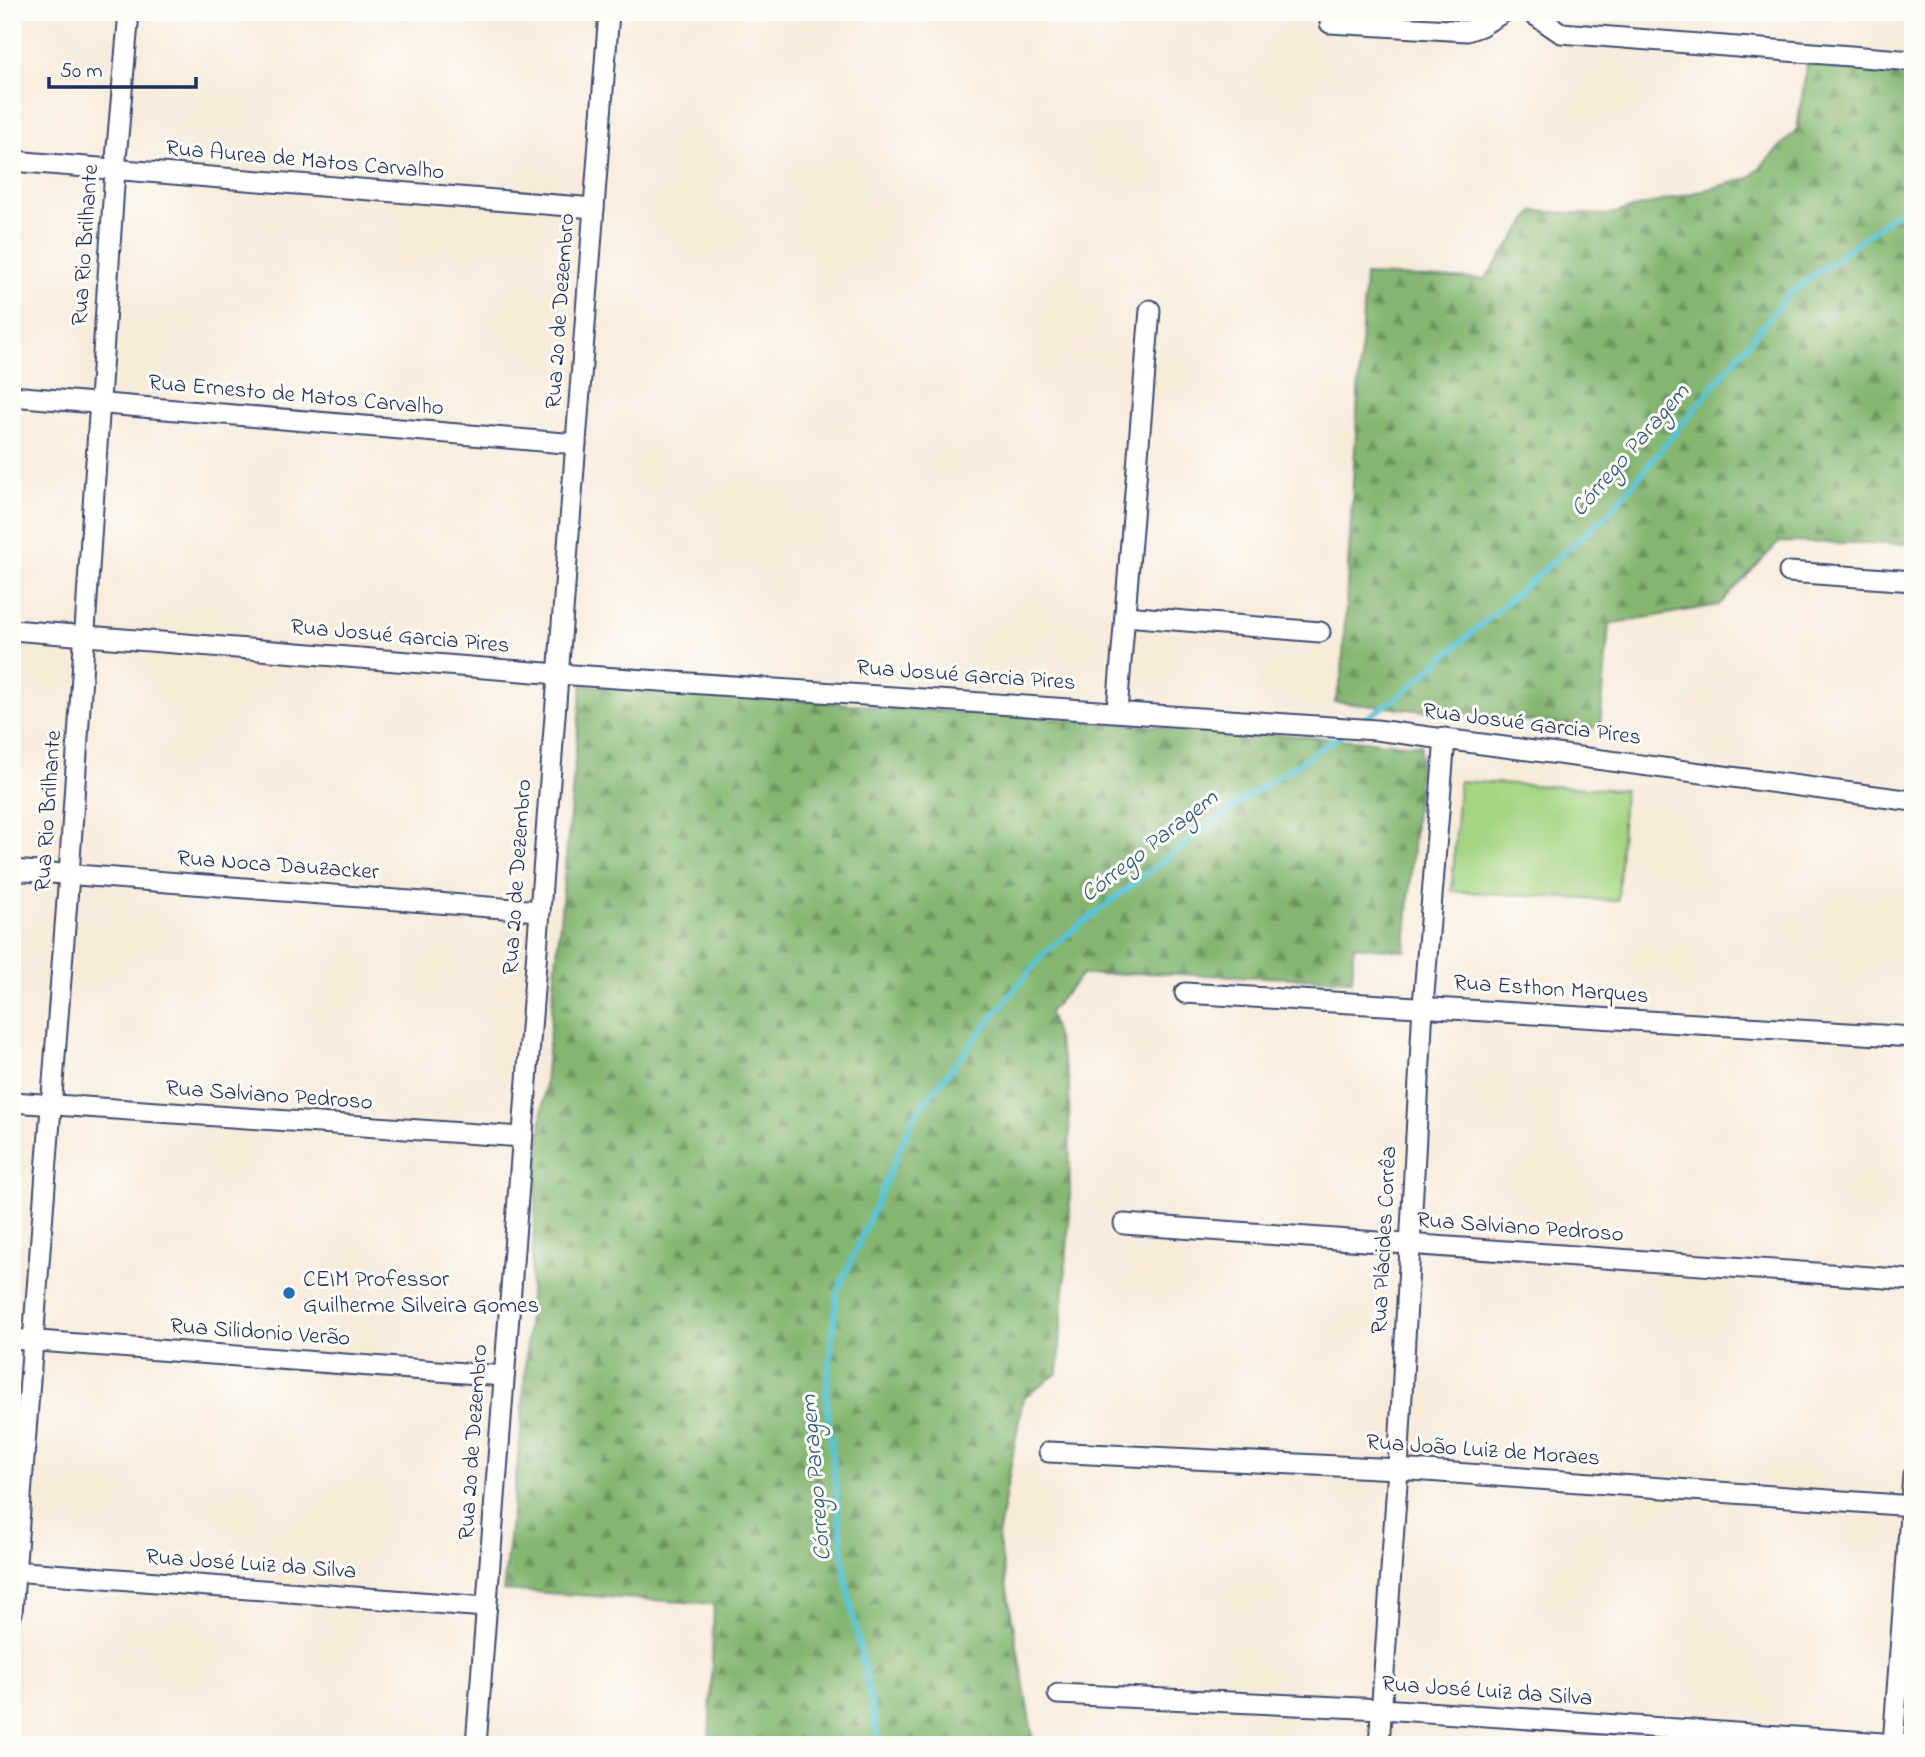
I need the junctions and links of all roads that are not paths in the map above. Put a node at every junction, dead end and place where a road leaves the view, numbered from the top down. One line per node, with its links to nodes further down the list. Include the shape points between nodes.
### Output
1 (129, 12): 8 (street, Rua Rio Brilhante)
2 (609, 12): 9 (street, Rua 20 de Dezembro)
3 (1504, 12): 5 (street, via 1467,31)
4 (1530, 12): 6 (street, via 1561,33)
5 (1330, 23)
6 (1913, 61)
7 (12, 161): 8 (street, Rua Aurea de Matos Carvalho)
8 (115, 170): 9 (street, Rua Aurea de Matos Carvalho); 12 (street, Rua Rio Brilhante)
9 (594, 208): 13 (street, Rua 20 de Dezembro)
10 (1150, 310): 16 (street)
11 (12, 396): 12 (street, Rua Ernesto de Matos Carvalho)
12 (101, 404): 13 (street, Rua Ernesto de Matos Carvalho); 19 (street, Rua Rio Brilhante)
13 (576, 443): 20 (street, Rua 20 de Dezembro)
14 (1789, 572): 15 (street)
15 (1913, 581)
16 (1125, 616): 18 (street); 21 (street)
17 (12, 630): 19 (street, Rua Josué Garcia Pires)
18 (1320, 632)
19 (85, 636): 20 (street, Rua Josué Garcia Pires); 25 (street, Rua Rio Brilhante)
20 (558, 674): 21 (street, Rua Josué Garcia Pires); 26 (street, Rua 20 de Dezembro)
21 (1117, 711): 22 (street, Rua Josué Garcia Pires)
22 (1445, 738): 23 (street, Rua Josué Garcia Pires); 28 (street, Rua Plácides Corrêa)
23 (1913, 801)
24 (12, 870): 25 (street, Rua Noca Dauzacker)
25 (69, 875): 26 (street, Rua Noca Dauzacker); 31 (street, Rua Rio Brilhante)
26 (540, 911): 32 (street, Rua 20 de Dezembro)
27 (1185, 993): 28 (street, Rua Esthon Marques)
28 (1423, 1006): 29 (street, Rua Esthon Marques); 34 (street, Rua Plácides Corrêa)
29 (1913, 1037)
30 (12, 1102): 31 (street, Rua Salviano Pedroso)
31 (51, 1105): 32 (street, Rua Salviano Pedroso); 37 (street, Rua Rio Brilhante)
32 (522, 1138): 38 (street, Rua 20 de Dezembro)
33 (1124, 1224): 34 (street, Rua Salviano Pedroso)
34 (1409, 1244): 35 (street, Rua Salviano Pedroso); 40 (street, Rua Plácides Corrêa)
35 (1913, 1280)
36 (12, 1339): 37 (street, Rua Silidonio Verão)
37 (33, 1340): 38 (street, Rua Silidonio Verão); 43 (street, Rua Rio Brilhante)
38 (504, 1377): 44 (street, Rua 20 de Dezembro)
39 (1049, 1452): 40 (street, Rua João Luiz de Moraes)
40 (1398, 1469): 42 (street, Rua João Luiz de Moraes); 47 (street, Rua Plácides Corrêa)
41 (1913, 1475): 42 (street)
42 (1912, 1506): 48 (street)
43 (13, 1572): 44 (street, Rua José Luiz da Silva); 45 (street, Rua Rio Brilhante)
44 (486, 1607): 49 (street, Rua 20 de Dezembro)
45 (12, 1613)
46 (1058, 1694): 47 (street, Rua José Luiz da Silva)
47 (1382, 1709): 48 (street, Rua José Luiz da Silva); 50 (street, Rua Plácides Corrêa)
48 (1899, 1744)
49 (476, 1745)
50 (1380, 1745)

